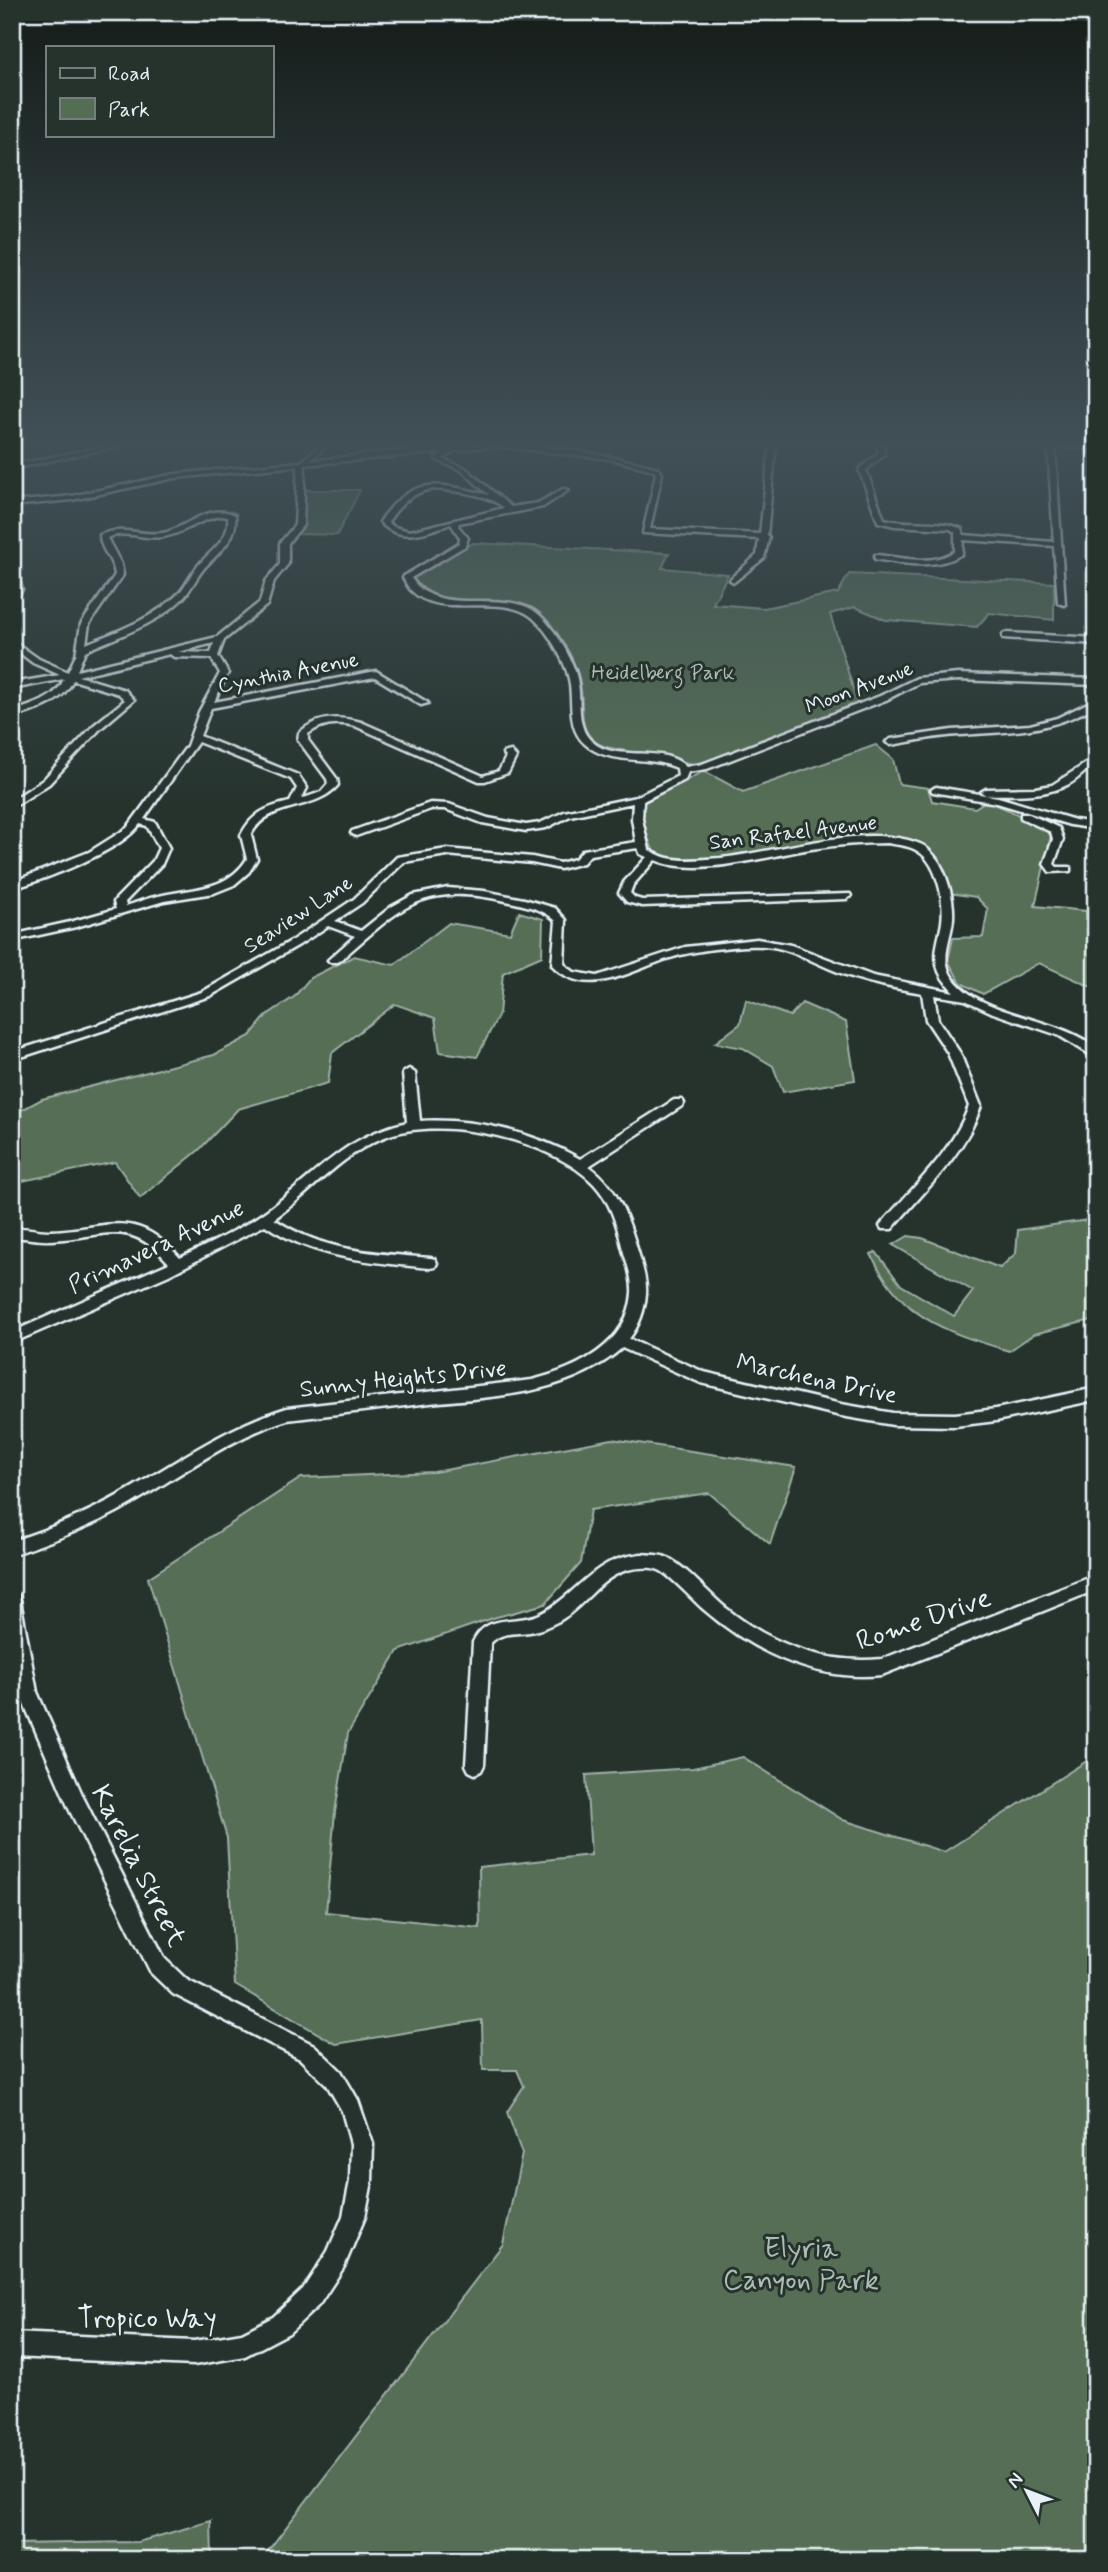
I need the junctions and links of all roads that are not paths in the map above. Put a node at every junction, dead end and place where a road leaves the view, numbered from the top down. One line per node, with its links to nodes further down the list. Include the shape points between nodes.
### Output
1 (118, 565): 15 (street, via 119,575 89,616)
2 (202, 565): 15 (street, via 181,596 153,618)
3 (283, 565): 12 (street, via 270,581 264,603)
4 (426, 565): 30 (street, via 407,578 428,598 510,604 530,611 563,654 573,678 575,720 590,743 601,750 669,761)
5 (751, 565): 8 (street)
6 (1059, 565): 10 (street)
7 (12, 569): 9 (street, via 18,590)
8 (734, 580)
9 (12, 601)
10 (1062, 604)
11 (1006, 636): 13 (street)
12 (220, 639): 17 (street); 18 (street)
13 (1096, 641)
14 (12, 642): 16 (street)
15 (82, 649): 19 (street)
16 (18, 653): 19 (street)
17 (170, 653): 18 (street); 19 (street)
18 (214, 656): 24 (street, via 224,673)
19 (70, 676): 21 (street); 25 (street, via 56,697); 35 (street, via 122,692 130,700 97,727 46,782)
20 (1096, 682): 30 (street, Moon Avenue, via 958,677 917,681 704,767)
21 (12, 686)
22 (1096, 702): 27 (street, via 1038,729)
23 (424, 703): 24 (street, Cynthia Avenue, via 376,674)
24 (207, 706): 26 (street)
25 (12, 715)
26 (196, 738): 34 (street, via 295,777 302,788); 37 (street)
27 (891, 742)
28 (508, 753): 34 (street, via 503,773 482,779 358,724 327,721 313,726 303,737 333,785 321,795)
29 (1096, 760): 32 (street, via 1065,783 1050,788)
30 (684, 770): 33 (street, via 682,778)
31 (936, 790): 32 (street)
32 (963, 794): 36 (street)
33 (639, 799): 39 (street, via 526,828 430,806); 40 (street)
34 (295, 802): 47 (street, via 252,823 246,835 250,864 230,883)
35 (12, 804)
36 (1018, 804): 38 (street); 42 (street, via 1015,811 1055,830 1058,839 1049,864 1054,870)
37 (140, 821): 44 (street, via 108,846); 47 (street, via 151,824 164,848 158,862 119,902)
38 (1096, 826)
39 (356, 833)
40 (641, 844): 41 (street); 48 (street, Seaview Lane, via 587,852 579,861 560,866 455,852 401,859 377,885)
41 (652, 858): 46 (street, via 628,884 625,893 631,900); 53 (street, San Rafael Avenue, via 699,863 885,840 920,847 931,856 948,914 941,965)
42 (1066, 869)
43 (12, 878): 44 (street)
44 (32, 879): 45 (street)
45 (12, 886)
46 (846, 896)
47 (122, 910): 50 (street)
48 (327, 922): 49 (street); 55 (street, Seaview Lane, via 206,994)
49 (364, 936): 51 (street); 52 (street, via 416,898 452,891 551,910 561,920 558,965 574,977 613,976 670,954 760,941 793,947 856,975)
50 (12, 938)
51 (334, 960)
52 (927, 989): 53 (street); 61 (street, via 932,1020 954,1053 975,1106 960,1136)
53 (962, 996): 54 (street)
54 (1093, 1048)
55 (12, 1056)
56 (409, 1073): 58 (street)
57 (678, 1102): 59 (street)
58 (414, 1125): 59 (street, Primavera Avenue, via 514,1137 552,1149); 60 (street, Primavera Avenue, via 380,1132 350,1148)
59 (580, 1165): 66 (street, Sunny Heights Drive, via 615,1203 638,1278 636,1310)
60 (265, 1219): 63 (street, via 316,1249); 64 (street, Primavera Avenue)
61 (887, 1226)
62 (12, 1233): 64 (street, via 54,1235 98,1227 130,1228 155,1239)
63 (430, 1263)
64 (177, 1264): 65 (street, Primavera Avenue)
65 (12, 1338)
66 (619, 1341): 67 (street, Marchena Drive, via 701,1377 893,1419 996,1415); 68 (street, Sunny Heights Drive, via 589,1366 553,1382 265,1419 91,1518)
67 (1096, 1394)
68 (12, 1548)
69 (1096, 1582): 71 (street, Rome Drive, via 882,1667 861,1671 833,1667 757,1639 663,1563 646,1559 622,1564 601,1574 542,1622 503,1625 489,1631 482,1642)
70 (12, 1600): 72 (street, Karelia Street, via 29,1692 77,1805 158,1966 180,1987 307,2052 334,2078 351,2107)
71 (475, 1765)
72 (362, 2144): 73 (street, Tropico Way, via 355,2217 336,2259 311,2297 281,2325 245,2344 194,2353)
73 (12, 2345)

